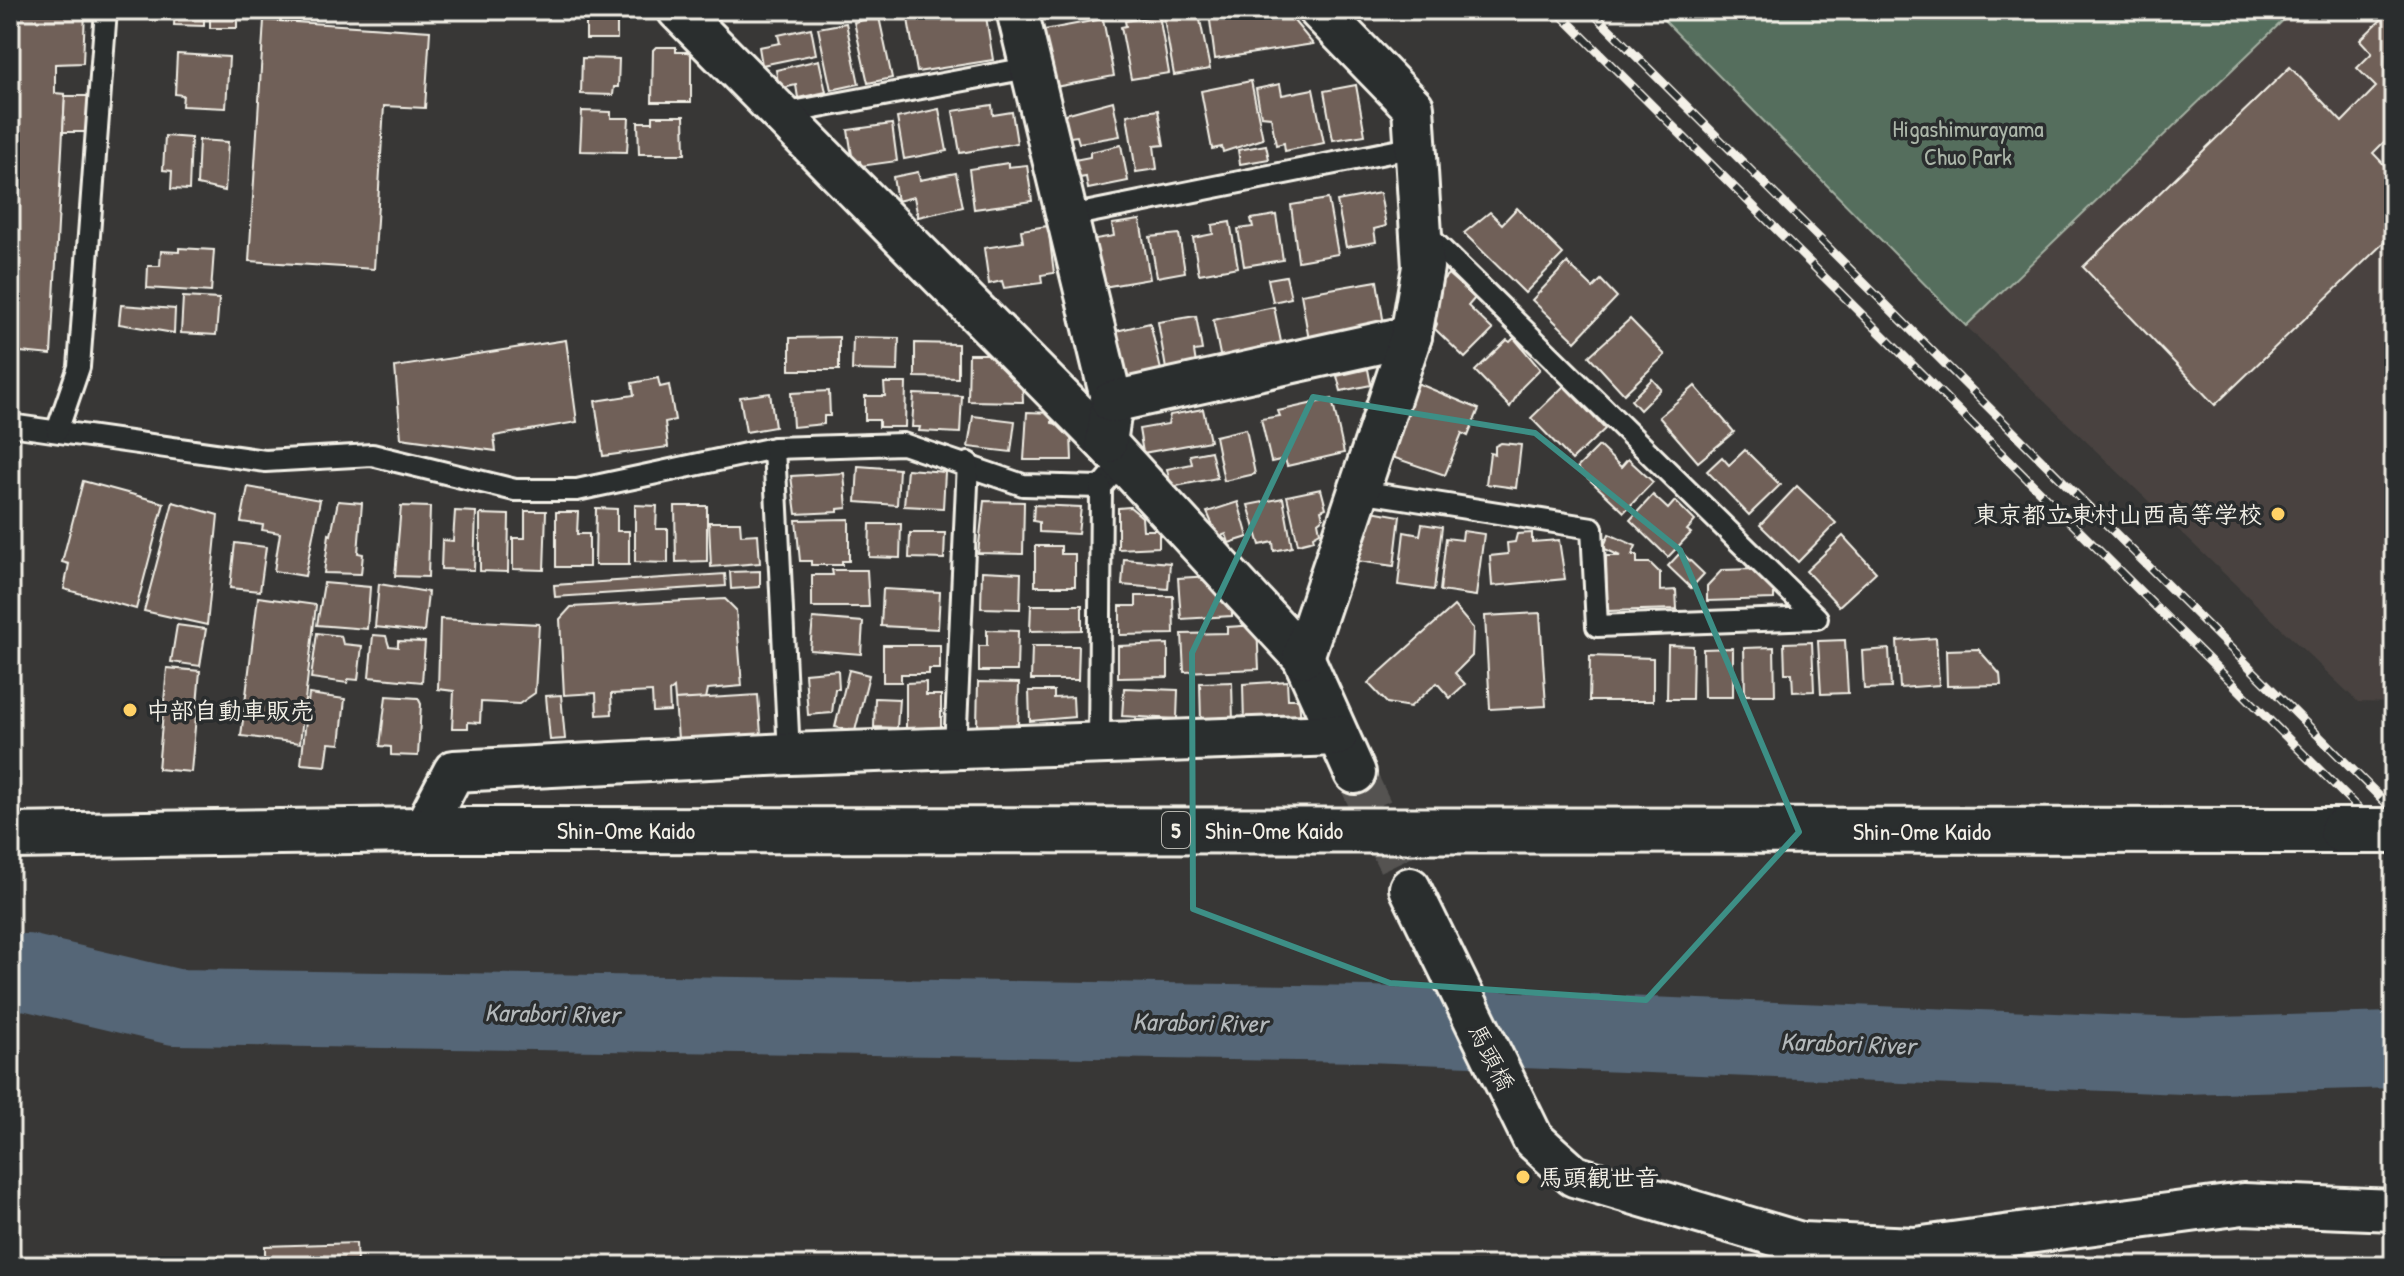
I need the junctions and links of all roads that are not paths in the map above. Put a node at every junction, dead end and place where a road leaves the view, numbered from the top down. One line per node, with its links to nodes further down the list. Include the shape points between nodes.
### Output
1 (106, 10): 13 (lane, via 79,367)
2 (678, 10): 6 (street)
3 (1017, 10): 5 (street)
4 (1319, 10): 7 (street, via 1413,107)
5 (1028, 68): 6 (lane); 8 (street)
6 (782, 114): 16 (street)
7 (1415, 147): 8 (lane); 9 (street)
8 (1065, 217): 11 (street)
9 (1420, 228): 10 (street, via 1423,267); 17 (lane, via 1817,618 1597,626 1592,528)
10 (1411, 336): 11 (street); 17 (street)
11 (1112, 402): 16 (street)
12 (10, 425): 13 (lane)
13 (57, 431): 14 (lane, via 265,461 372,455 515,490 577,490)
14 (774, 448): 15 (lane, via 903,444); 22 (lane)
15 (968, 463): 16 (lane, via 1023,485); 21 (lane)
16 (1110, 464): 18 (street); 20 (lane)
17 (1359, 491): 18 (street)
18 (1303, 657): 19 (street)
19 (1337, 735): 20 (street); 23 (street)
20 (1099, 744): 21 (street)
21 (955, 748): 22 (street)
22 (789, 754): 24 (street, via 454,771)
23 (1355, 773)
24 (423, 830): 25 (main road, Shin-Ome Kaido / 5, bridge); 26 (main road, Shin-Ome Kaido / 5)
25 (2394, 831)
26 (10, 836)
27 (1410, 888): 28 (street, 馬頭橋, via 1533,1139 1574,1176 1801,1243 1915,1248 2243,1204)
28 (2394, 1210)

